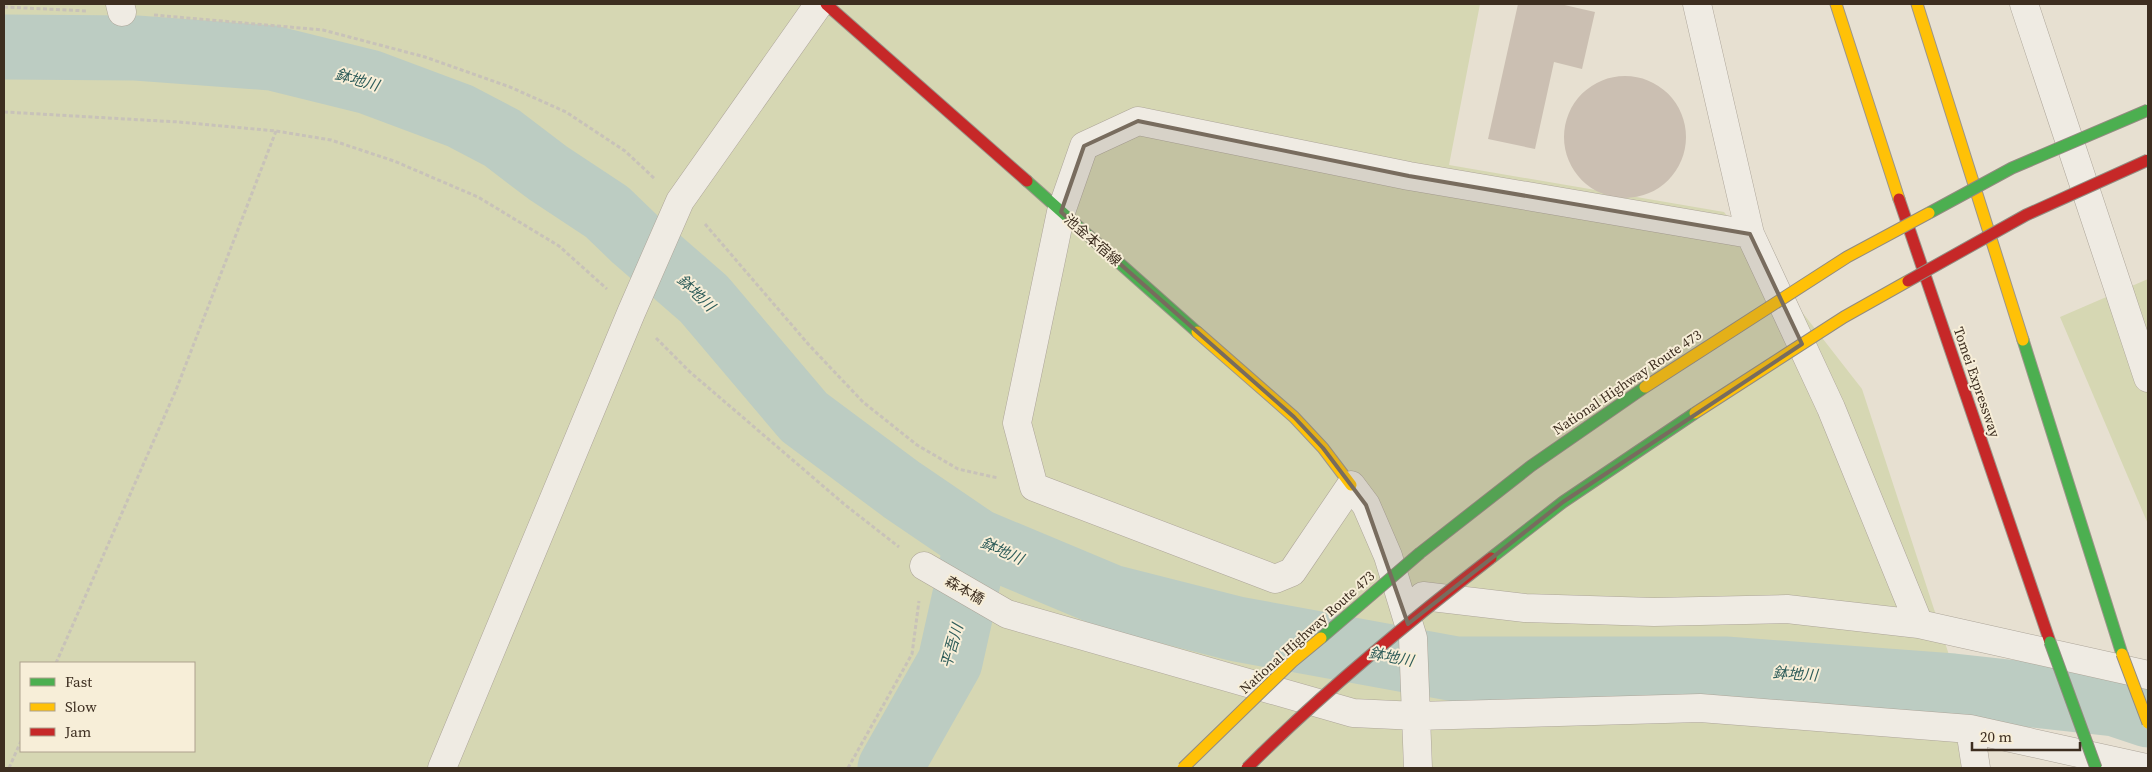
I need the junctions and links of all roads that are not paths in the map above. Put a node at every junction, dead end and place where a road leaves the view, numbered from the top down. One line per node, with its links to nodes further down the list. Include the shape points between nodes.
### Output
1 (820, 4): 20 (street, via 680,202)
2 (826, 4): 9 (main road, 池金本宿線)
3 (1697, 4): 10 (street)
4 (1836, 4): 25 (main road, Tomei Expressway, bridge, via 1889,169)
5 (1917, 4): 18 (main road, bridge, via 2122,654)
6 (2024, 4): 11 (street)
7 (2148, 110): 21 (main road, National Highway Route 473, bridge, via 2003,173 1847,257 1688,358 1531,466 1420,552 1292,662)
8 (2148, 160): 22 (main road, bridge, via 2026,215 1844,316 1693,414 1563,502 1436,601 1278,736)
9 (1061, 212): 10 (street, via 1084,146 1138,121 1409,176); 12 (main road, 池金本宿線, via 1294,417 1323,448); 12 (street, via 1017,423 1034,487 1275,579 1292,572)
10 (1750, 234): 15 (street, via 1831,408)
11 (2148, 378)
12 (1351, 486): 14 (street, via 1366,505 1388,556)
13 (924, 566): 17 (street, 森本橋, via 1006,614 1353,713)
14 (1399, 593): 15 (street, via 1525,608 1654,612 1787,610); 17 (street, via 1413,638)
15 (1919, 624): 16 (street)
16 (2148, 675)
17 (1417, 716): 19 (street, 森本橋, via 1700,708); 23 (street)
18 (2148, 723)
19 (1970, 729): 24 (street); 26 (street, 森本橋)
20 (442, 768)
21 (1183, 768)
22 (1247, 768)
23 (1418, 768)
24 (1976, 768)
25 (2096, 768)
26 (2146, 768)

